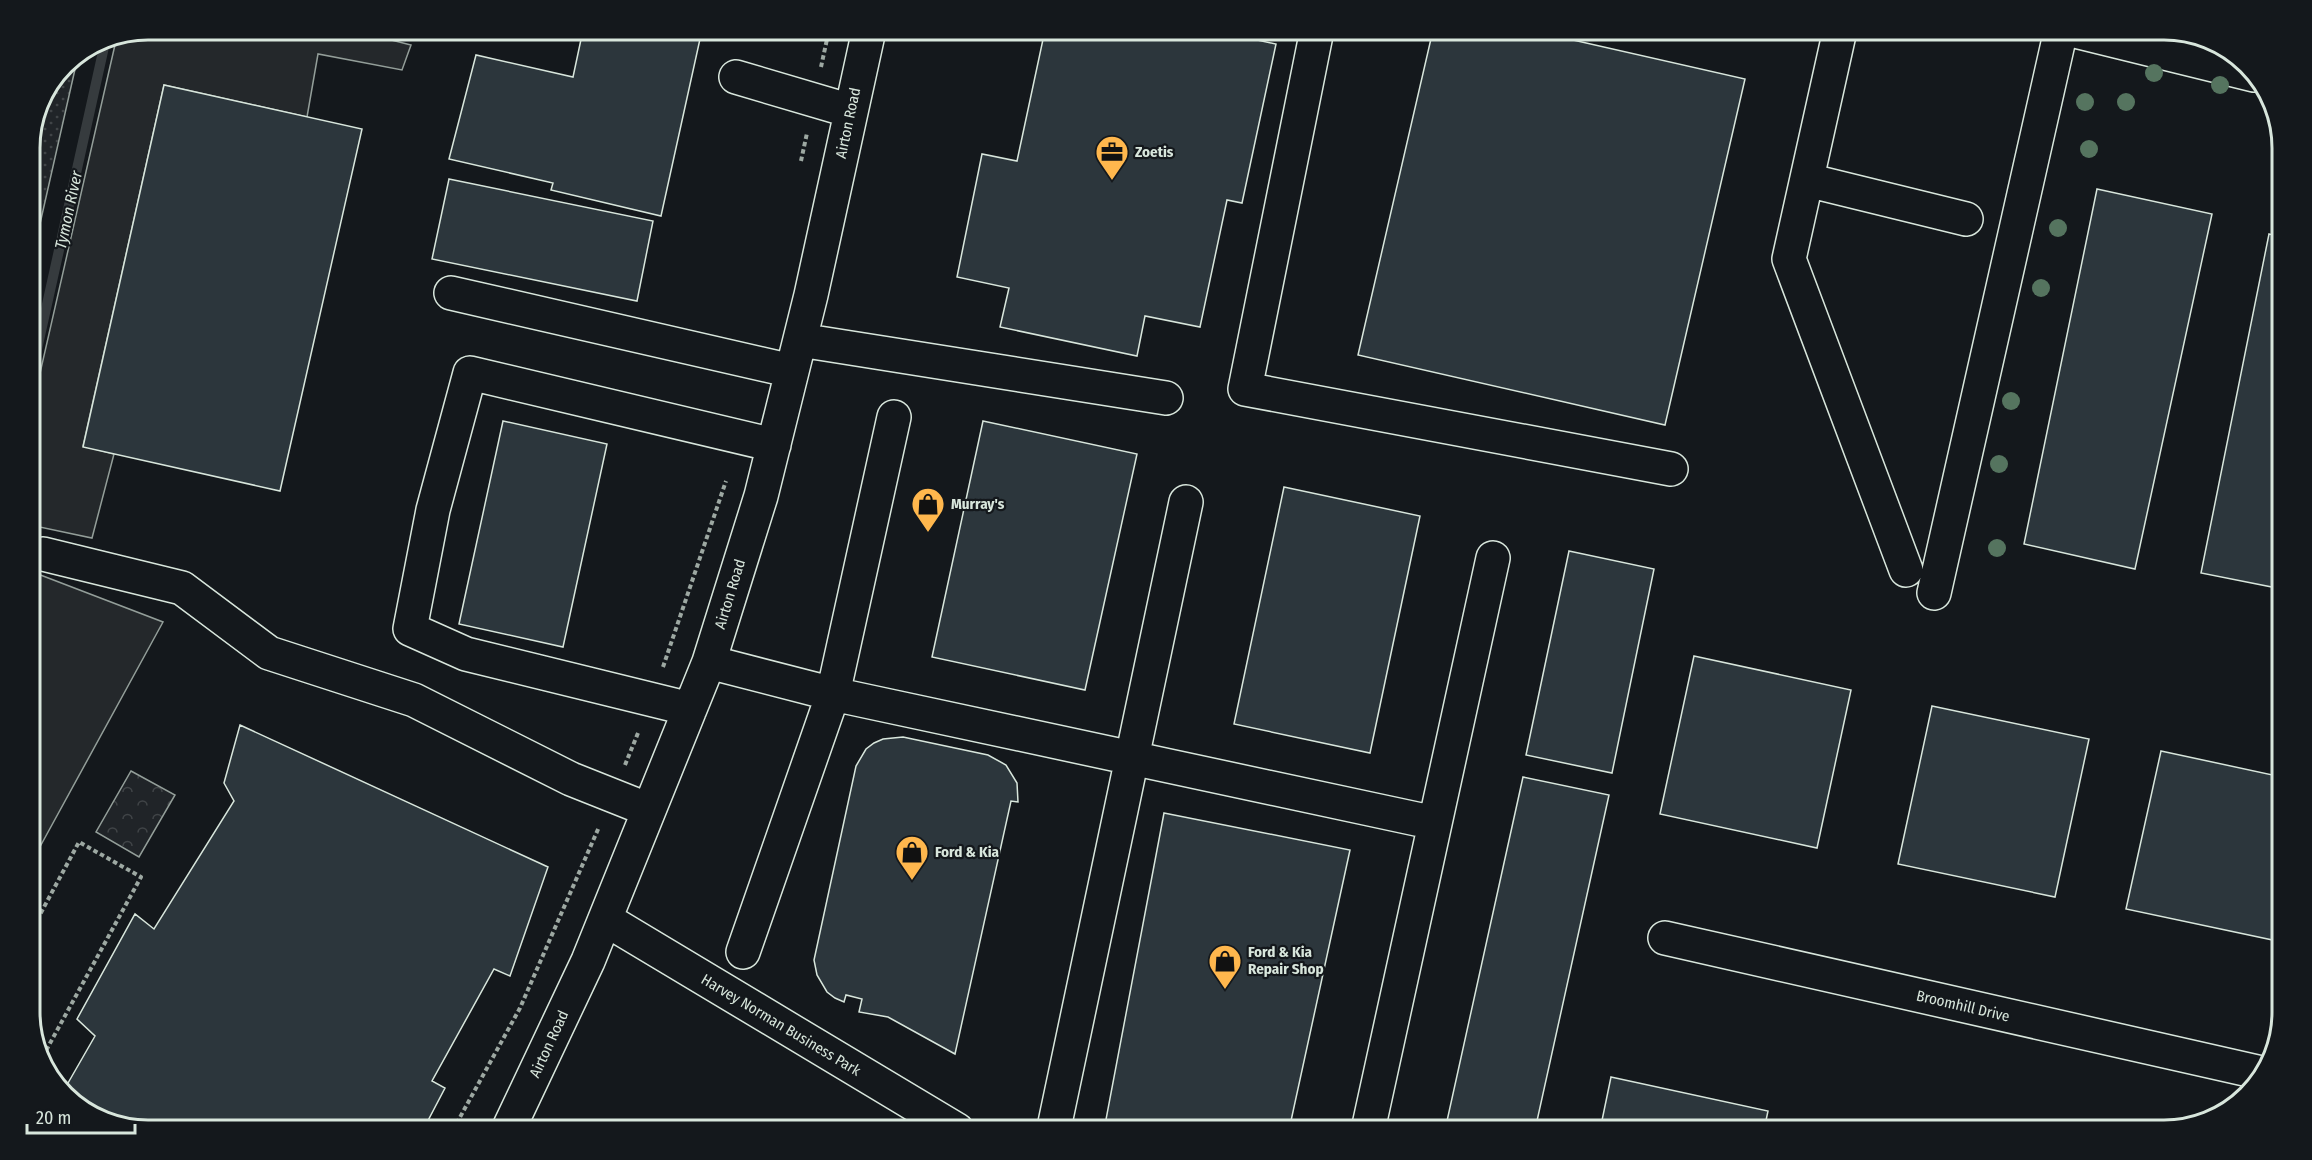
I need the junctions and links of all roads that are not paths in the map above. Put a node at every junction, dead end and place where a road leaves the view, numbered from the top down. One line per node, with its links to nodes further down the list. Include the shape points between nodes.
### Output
1 (867, 40): 8 (street, Airton Road)
2 (1315, 40): 17 (street, via 1245,389)
3 (1838, 40): 9 (street)
4 (2072, 40): 22 (street)
5 (2114, 40): 6 (street)
6 (2239, 71)
7 (736, 78): 8 (street)
8 (851, 111): 12 (street, Airton Road)
9 (1807, 180): 10 (street); 21 (street, via 1789,259)
10 (1966, 219)
11 (451, 293): 13 (street)
12 (800, 340): 13 (street, Airton Road); 14 (street)
13 (792, 371): 16 (street, Airton Road)
14 (1166, 398)
15 (894, 417): 24 (street)
16 (774, 445): 23 (street, Airton Road); 25 (street, via 470,373 433,510 410,629 466,654)
17 (1671, 469)
18 (1186, 502): 26 (street)
19 (43, 554): 27 (street, via 182,588 269,654 414,700 571,779)
20 (1493, 558): 28 (street)
21 (1906, 570)
22 (1934, 593)
23 (709, 662): 24 (street); 25 (street, Airton Road)
24 (833, 694): 26 (street); 31 (street)
25 (690, 709): 27 (street, Airton Road)
26 (1131, 757): 28 (street); 35 (street)
27 (649, 810): 29 (street, Airton Road)
28 (1436, 823): 36 (street)
29 (605, 919): 33 (street, Airton Road); 34 (street, Harvey Norman Business Park)
30 (1665, 938): 32 (street, Broomhill Drive)
31 (743, 952)
32 (2253, 1071)
33 (513, 1120)
34 (940, 1120)
35 (1056, 1120)
36 (1370, 1120)

